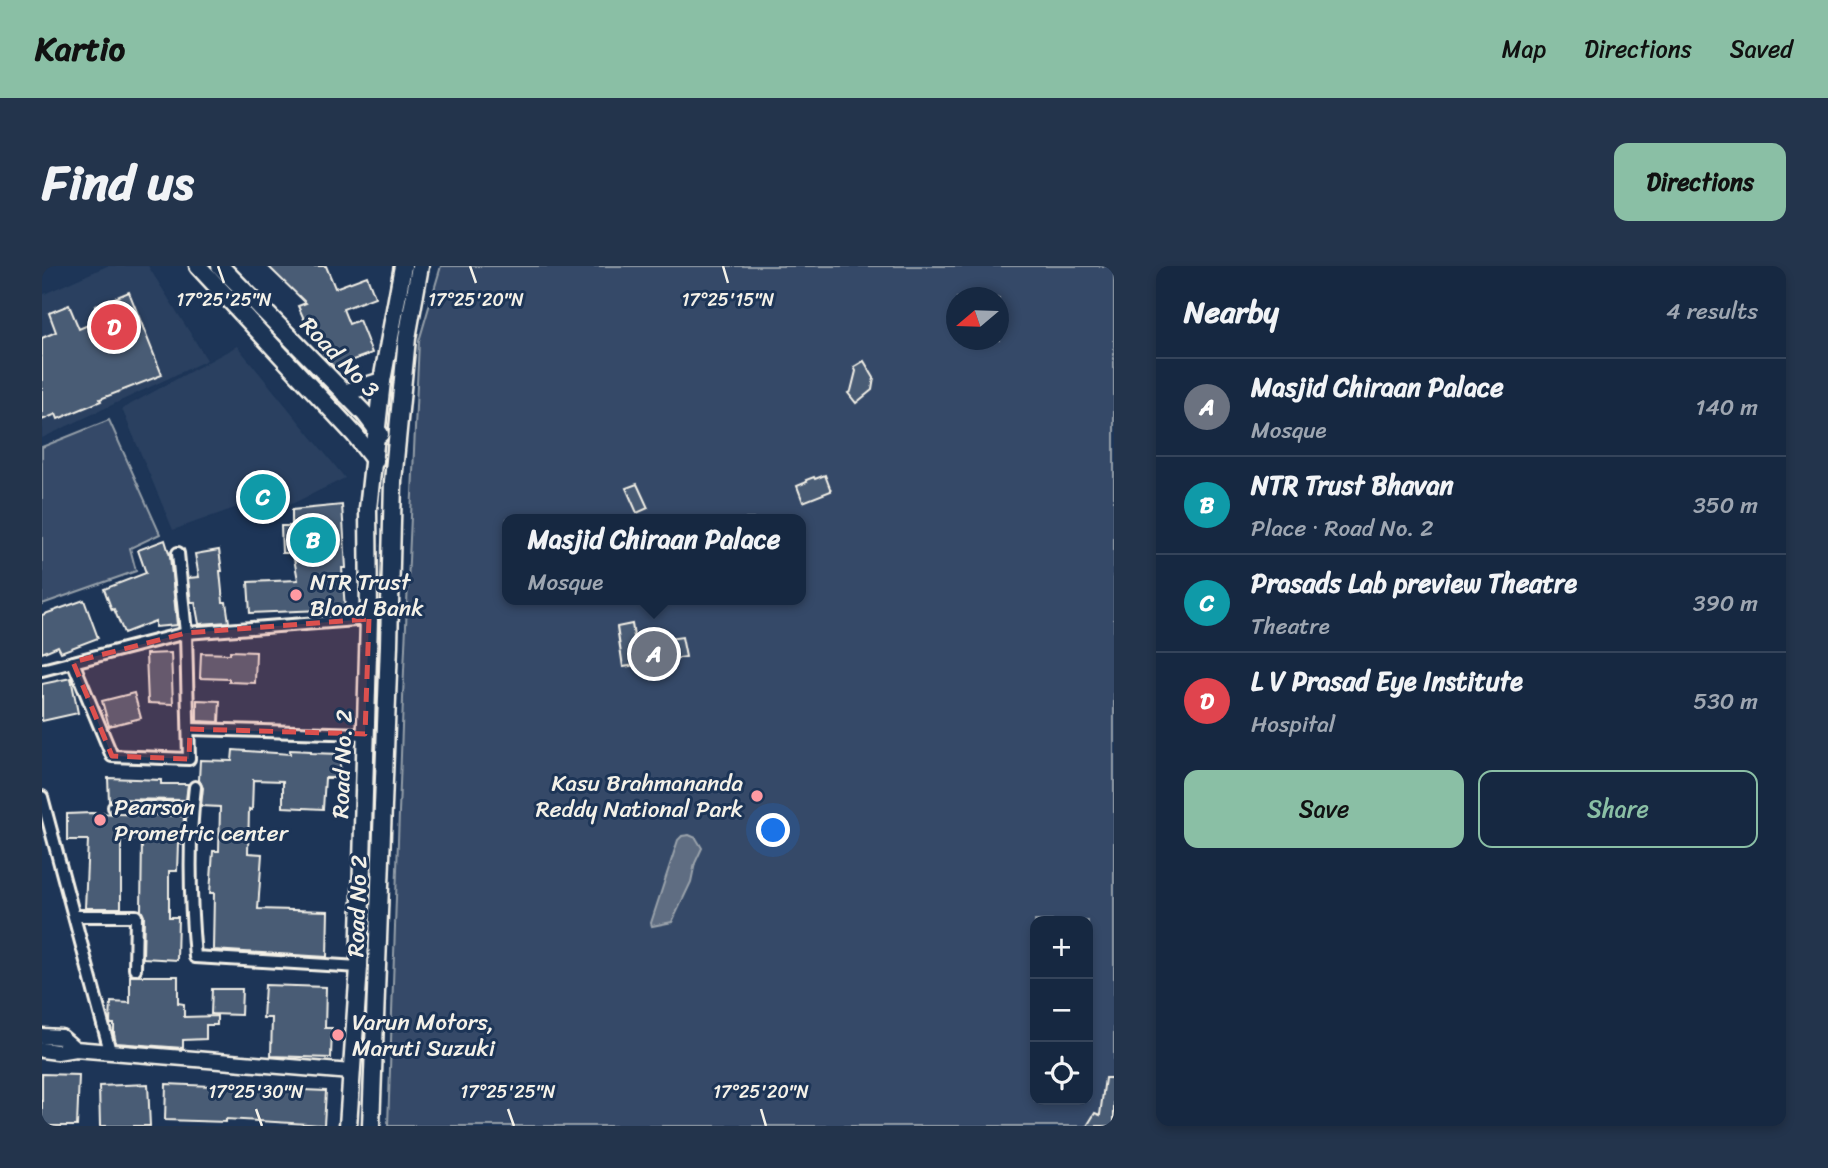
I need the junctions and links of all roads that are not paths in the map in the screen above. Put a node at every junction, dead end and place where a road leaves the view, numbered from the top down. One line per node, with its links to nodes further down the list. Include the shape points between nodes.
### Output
1 (198, 266): 8 (main road)
2 (220, 266): 6 (main road, Road No 3)
3 (402, 266): 5 (main road, Road No. 2)
4 (420, 266): 9 (main road)
5 (382, 381): 6 (main road); 7 (main road, Road No. 2)
6 (344, 393): 7 (main road, Road No 3)
7 (377, 430): 9 (main road, Road No 3); 10 (main road, Road No. 2)
8 (355, 435): 10 (main road); 12 (main road)
9 (395, 451): 11 (main road)
10 (373, 459): 11 (main road); 12 (main road, Road No. 2)
11 (393, 481): 33 (main road, Road No 2)
12 (368, 509): 14 (main road, Road No. 2)
13 (178, 553): 15 (street)
14 (369, 619): 15 (street); 19 (main road, Road No. 2)
15 (186, 633): 16 (street); 18 (street)
16 (73, 662): 17 (street); 18 (street, via 112,756 189,759)
17 (42, 670)
18 (190, 729): 19 (street)
19 (365, 734): 25 (main road, Road No. 2)
20 (195, 787): 23 (street)
21 (42, 797): 24 (street)
22 (114, 807): 23 (street)
23 (192, 808): 25 (street, via 195,957)
24 (75, 916): 26 (street, via 136,916); 30 (street)
25 (359, 967): 31 (main road, Road No. 2)
26 (135, 969)
27 (42, 1036): 28 (main road, via 61,1037)
28 (75, 1049): 29 (main road); 30 (main road)
29 (42, 1051)
30 (110, 1051): 31 (main road)
31 (351, 1072): 32 (main road, Road No. 2)
32 (348, 1126)
33 (372, 1126)

